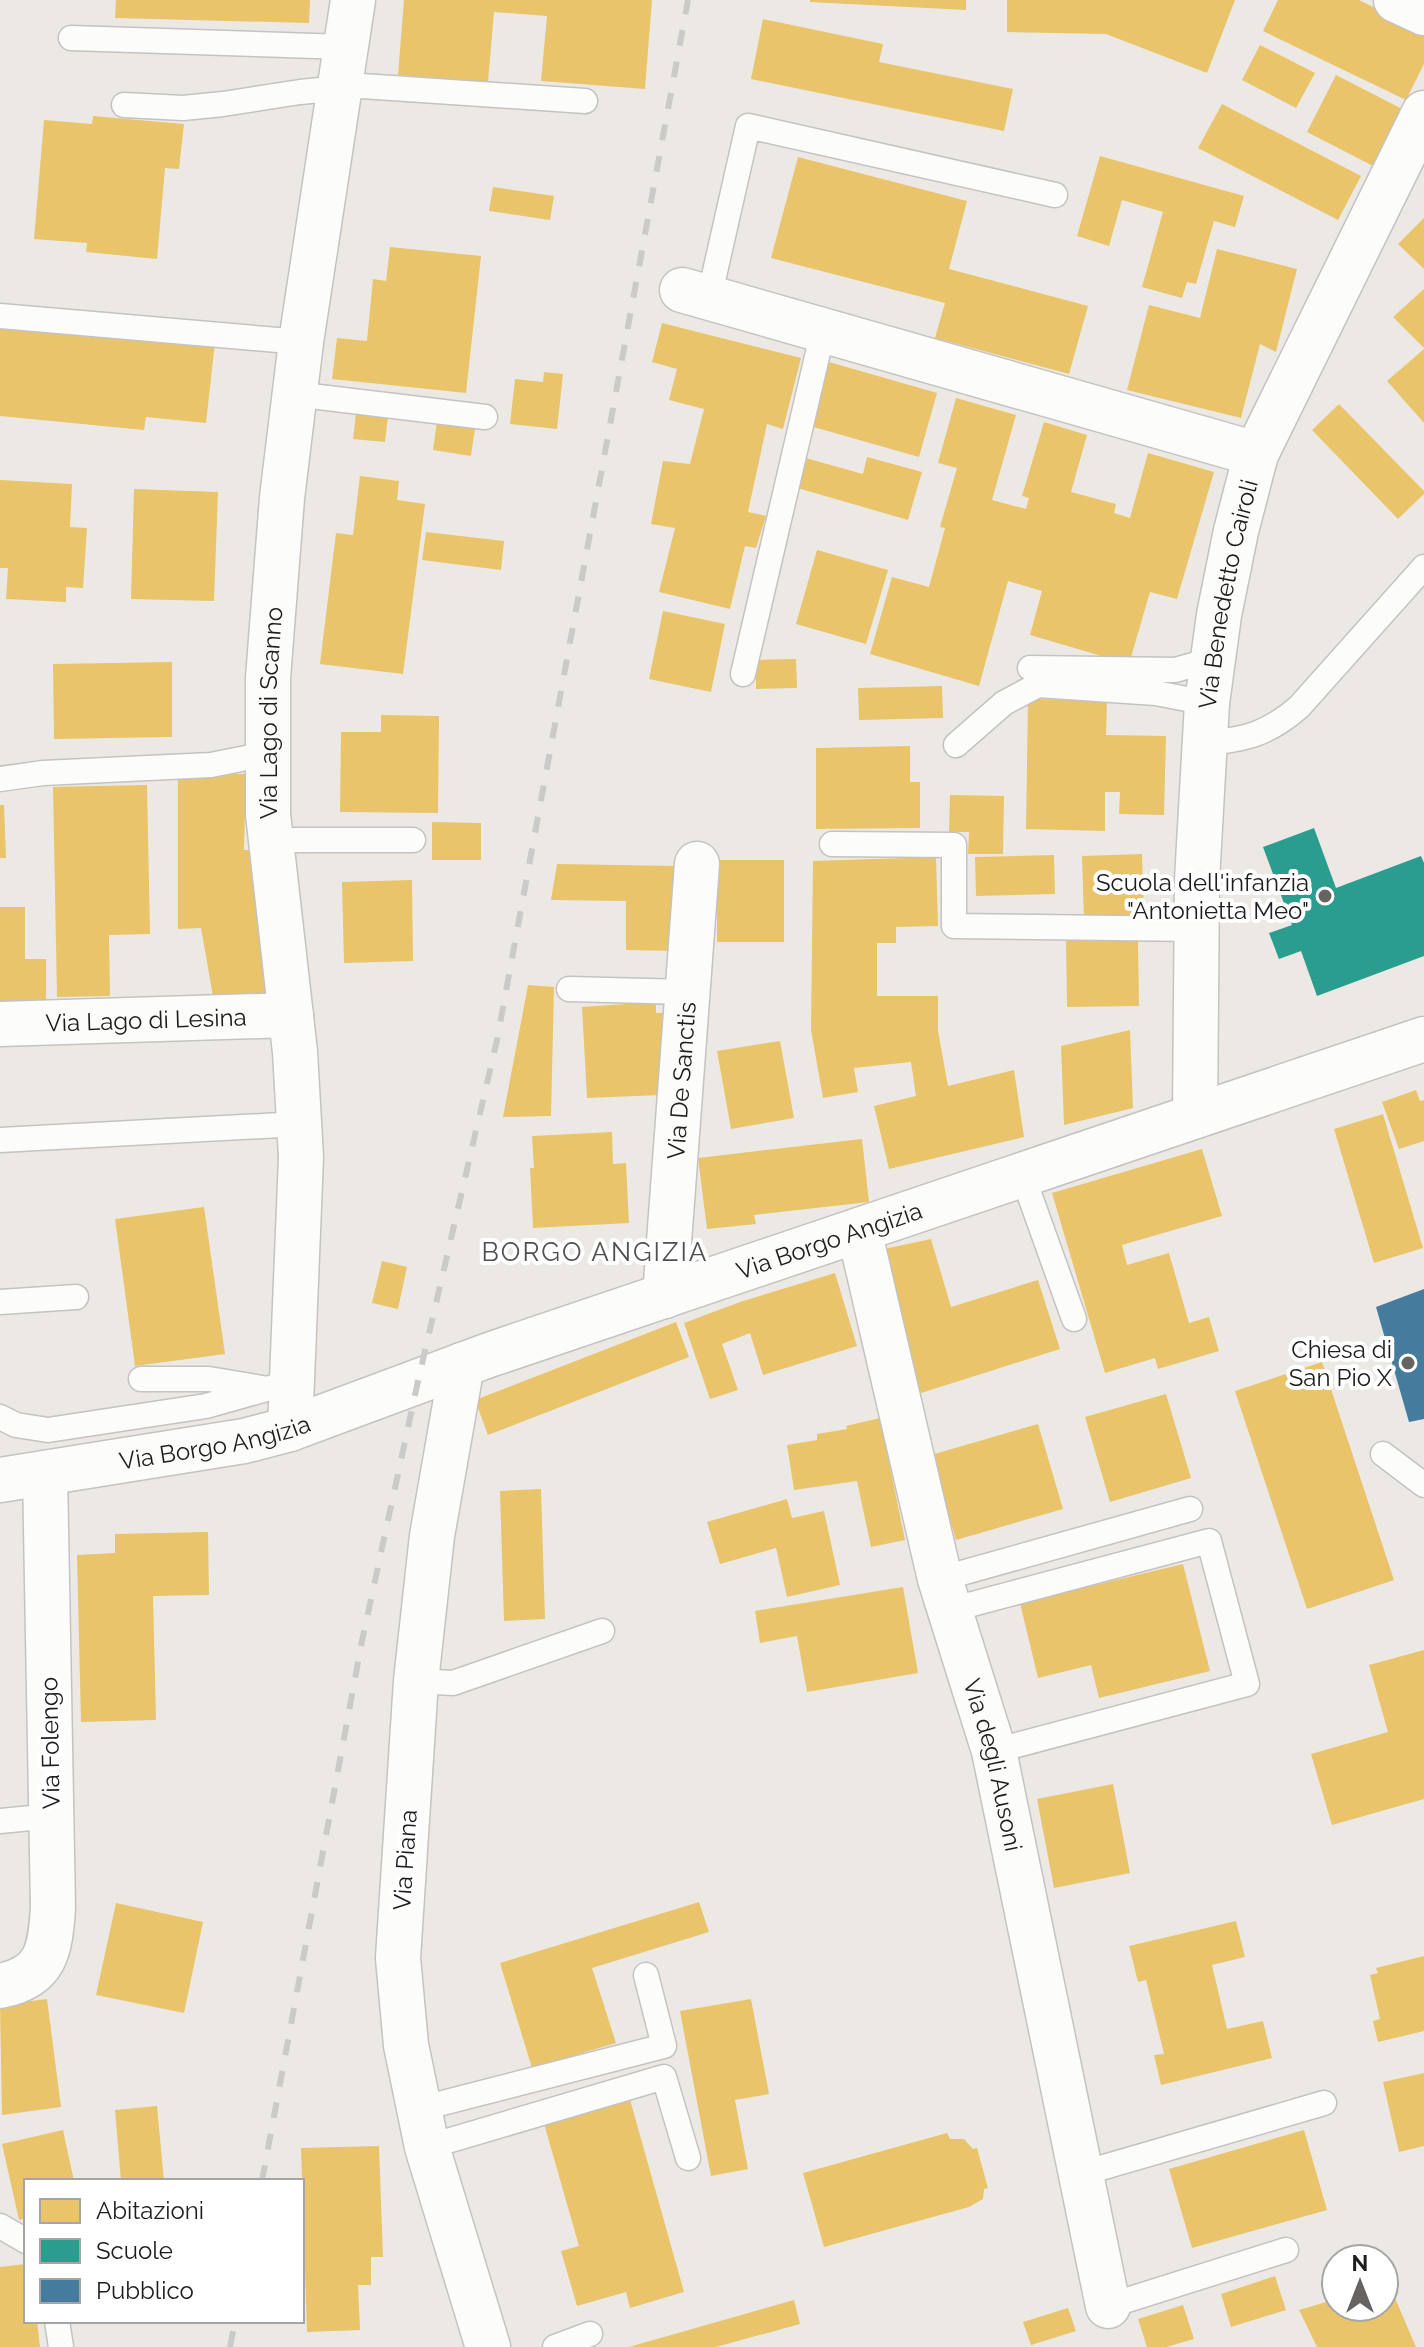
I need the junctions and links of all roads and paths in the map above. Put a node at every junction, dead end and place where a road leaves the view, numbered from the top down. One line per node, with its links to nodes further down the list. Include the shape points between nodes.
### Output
1 (353, 0): 5 (street, Via Lago di Scanno)
2 (1396, 0): 3 (street)
3 (1424, 13)
4 (71, 38): 5 (lane)
5 (343, 67): 6 (lane, via 362,86); 7 (lane, via 223,104); 13 (street, Via Lago di Scanno)
6 (585, 101)
7 (124, 105)
8 (1423, 116): 16 (street, Via Benedetto Cairoli)
9 (1055, 195): 10 (lane, via 748,126)
10 (695, 294): 12 (street)
11 (0, 316): 13 (lane)
12 (823, 331): 16 (street); 20 (lane)
13 (301, 342): 14 (street, Via Lago di Scanno)
14 (294, 394): 15 (lane); 23 (street, Via Lago di Scanno, via 269,647)
15 (485, 417)
16 (1256, 454): 18 (street, Via Benedetto Cairoli)
17 (1424, 567): 21 (lane, via 1279,725 1245,737)
18 (1211, 660): 19 (lane, via 1175,670); 21 (street, Via Benedetto Cairoli)
19 (1030, 668)
20 (743, 674)
21 (1205, 723): 22 (lane, via 1156,693 1038,685 1004,703); 29 (street, Via Benedetto Cairoli)
22 (956, 745)
23 (266, 754): 24 (lane, via 211,765); 25 (street, Via Lago di Scanno)
24 (0, 779)
25 (270, 840): 26 (lane); 32 (street, Via Lago di Scanno)
26 (413, 840)
27 (832, 844): 29 (lane, via 954,845 954,926)
28 (697, 864): 31 (street, Via De Sanctis)
29 (1196, 929): 35 (street, Via Benedetto Cairoli)
30 (569, 989): 31 (lane)
31 (687, 992): 40 (street, Via De Sanctis)
32 (291, 1015): 33 (street, Via Lago di Lesina); 36 (street, Via Lago di Scanno)
33 (0, 1024)
34 (1424, 1039): 35 (street, Via Borgo Angizia)
35 (1195, 1116): 38 (street, Via Borgo Angizia)
36 (300, 1124): 37 (lane); 46 (street, Via Lago di Scanno, via 300,1213)
37 (0, 1140)
38 (1022, 1174): 39 (street, Via Borgo Angizia); 43 (lane)
39 (859, 1230): 40 (street, Via Borgo Angizia); 54 (street, Via degli Ausoni)
40 (665, 1296): 44 (street, Via Borgo Angizia)
41 (76, 1297): 42 (lane)
42 (0, 1302)
43 (1074, 1319)
44 (462, 1365): 48 (street, Via Borgo Angizia); 56 (street, Via Piana, via 432,1536)
45 (141, 1379): 46 (lane)
46 (280, 1386): 47 (lane, via 206,1406 48,1430); 48 (street, Via Lago di Scanno)
47 (0, 1417)
48 (290, 1429): 50 (street, Via Borgo Angizia)
49 (1383, 1454): 52 (lane)
50 (45, 1473): 51 (street, Via Borgo Angizia); 58 (street, Via Folengo)
51 (0, 1480)
52 (1424, 1485)
53 (1190, 1509): 54 (lane)
54 (945, 1594): 57 (street, Via degli Ausoni); 57 (lane, via 1209,1541 1247,1684)
55 (602, 1631): 56 (lane, via 453,1683)
56 (416, 1681): 63 (street, Via Piana, via 398,1958 406,2045)
57 (994, 1751): 65 (street, Via degli Ausoni)
58 (51, 1816): 59 (lane); 61 (street, Via Folengo, via 53,1908 46,1956 31,1975)
59 (0, 1821)
60 (646, 1975): 63 (lane, via 664,2046)
61 (0, 1986)
62 (1324, 2103): 65 (lane)
63 (423, 2128): 64 (lane, via 664,2077); 73 (street, Via Piana)
64 (688, 2158)
65 (1080, 2174): 69 (street, Via degli Ausoni)
66 (0, 2226): 67 (lane)
67 (24, 2240)
68 (1286, 2250): 69 (lane)
69 (1108, 2306)
70 (57, 2323): 72 (lane)
71 (590, 2334): 74 (lane)
72 (61, 2347)
73 (488, 2347)
74 (555, 2347)

